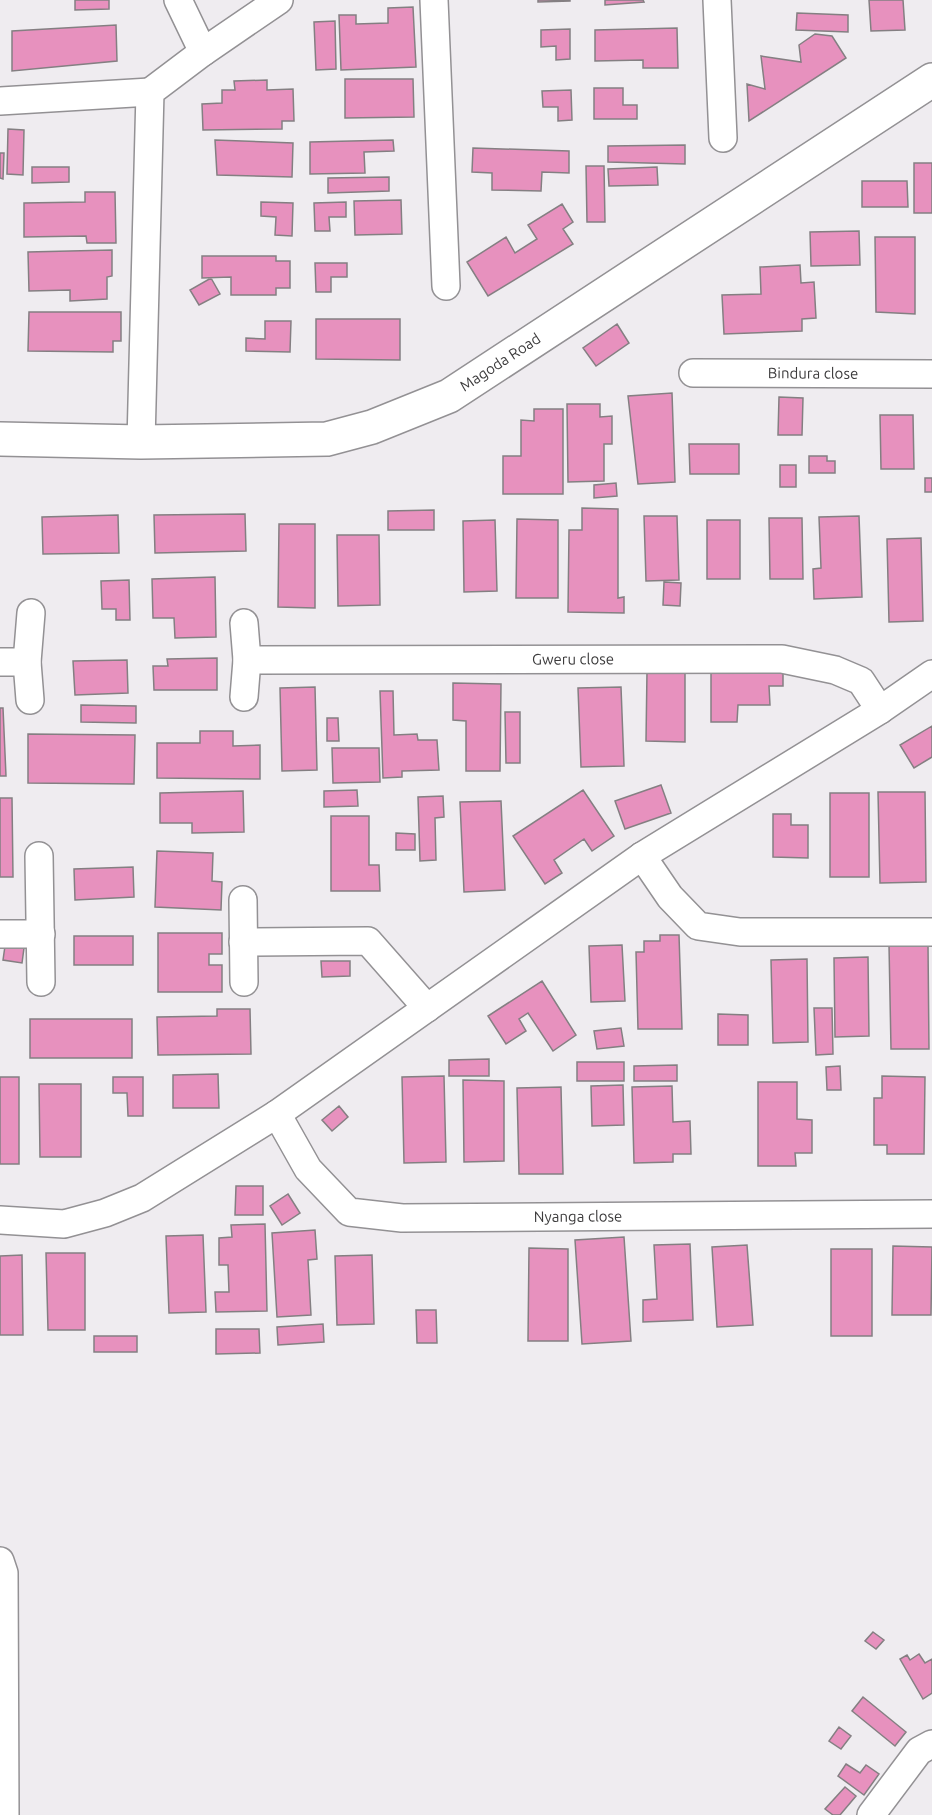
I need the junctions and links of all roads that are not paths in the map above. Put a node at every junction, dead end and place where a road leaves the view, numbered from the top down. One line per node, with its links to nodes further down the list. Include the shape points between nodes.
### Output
1 (178, 0): 5 (street)
2 (279, 0): 5 (street)
3 (434, 0): 10 (street)
4 (717, 0): 9 (street)
5 (203, 52): 7 (street)
6 (932, 80): 14 (street, Magoda Road, via 449,396 372,427 327,440)
7 (150, 92): 8 (street); 14 (street)
8 (0, 101)
9 (723, 138)
10 (446, 286)
11 (693, 373): 12 (street, Bindura close)
12 (932, 374)
13 (0, 440): 14 (street, Magoda Road)
14 (141, 442)
15 (32, 613): 19 (street)
16 (244, 623): 17 (street)
17 (247, 660): 21 (street); 23 (street, Gweru close, via 782,659 836,670 861,681)
18 (0, 662): 19 (street)
19 (27, 662): 22 (street)
20 (932, 674): 23 (street)
21 (244, 697)
22 (30, 700)
23 (880, 710): 25 (street)
24 (39, 856): 29 (street)
25 (642, 856): 27 (street, via 670,897 698,926 740,932); 33 (street)
26 (243, 900): 30 (street)
27 (932, 932)
28 (0, 934): 29 (street)
29 (41, 934): 31 (street)
30 (243, 942): 32 (street); 33 (street, via 368,941)
31 (41, 982)
32 (244, 982)
33 (427, 1008): 34 (street)
34 (277, 1114): 35 (street, Nyanga close, via 308,1169 349,1212 402,1218); 36 (street, via 142,1198 105,1213 64,1224)
35 (932, 1214)
36 (0, 1220)
37 (0, 1561): 39 (street, via 4,1573)
38 (932, 1744): 40 (street, via 919,1751)
39 (5, 1815)
40 (871, 1815)

